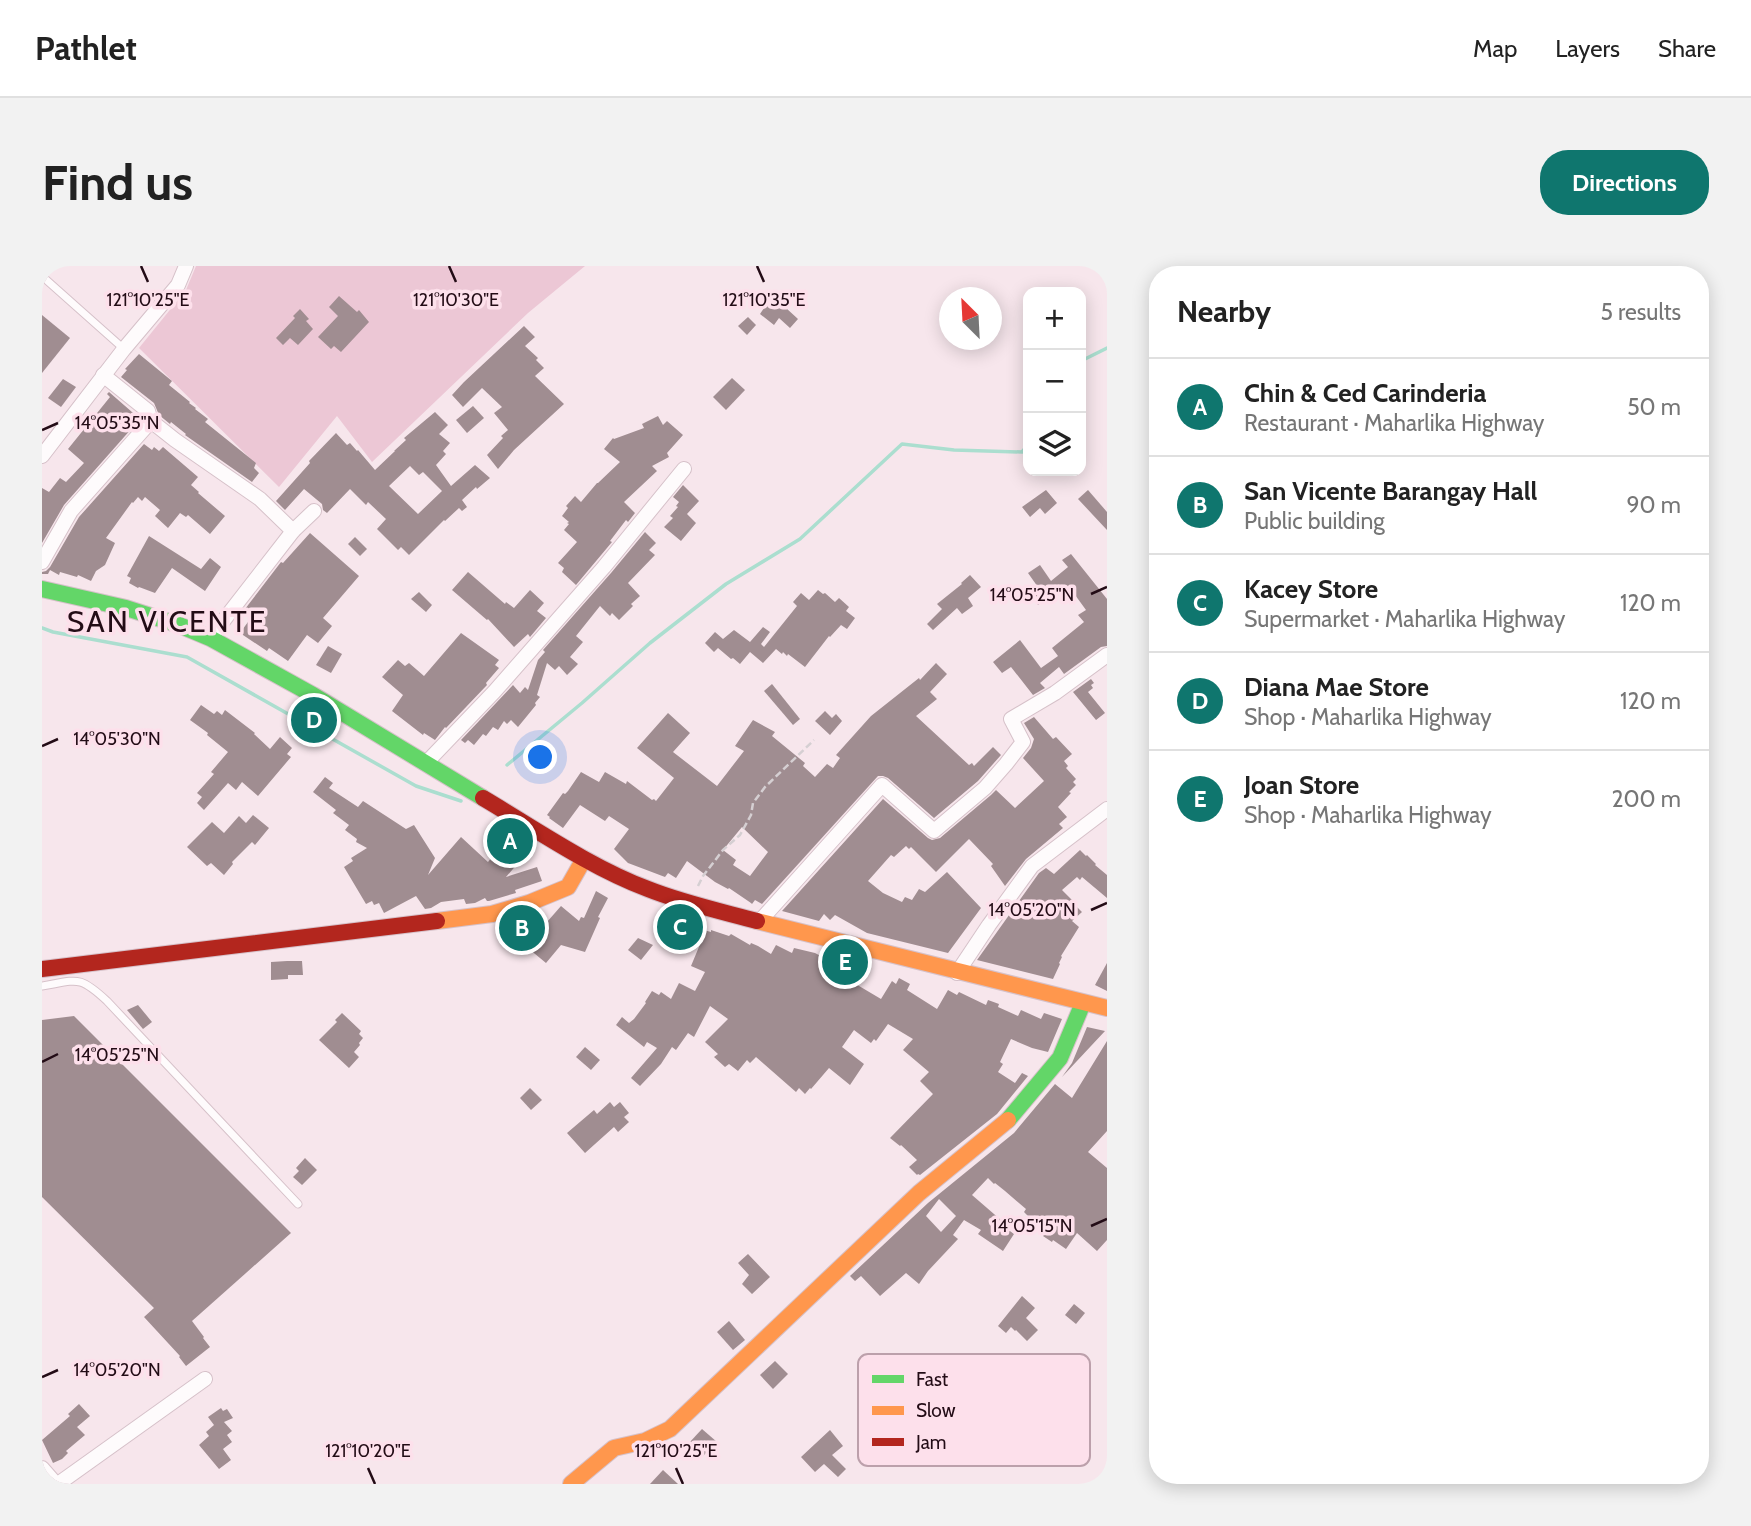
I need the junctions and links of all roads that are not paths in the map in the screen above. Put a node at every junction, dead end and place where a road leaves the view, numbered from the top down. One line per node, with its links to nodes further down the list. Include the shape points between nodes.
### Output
1 (186, 266): 3 (street, via 178,285)
2 (42, 276): 3 (lane)
3 (124, 349): 4 (street)
4 (103, 375): 5 (street, via 148,411); 6 (street)
5 (151, 421): 9 (street, via 260,499); 10 (street, via 71,510)
6 (42, 456)
7 (684, 469): 14 (street, via 604,567)
8 (314, 511): 9 (street)
9 (293, 531): 12 (street)
10 (42, 562)
11 (42, 589): 12 (main road, via 126,608)
12 (210, 638): 14 (main road)
13 (1107, 655): 17 (street, via 1011,719 1023,742 985,788 934,831 882,785)
14 (426, 763): 16 (main road)
15 (1107, 809): 19 (street, via 1032,866)
16 (584, 859): 17 (main road, via 647,889); 18 (main road, via 568,887 492,914)
17 (759, 922): 19 (main road)
18 (42, 969)
19 (957, 973): 21 (main road)
20 (42, 986): 23 (lane, via 74,981 91,986)
21 (1083, 1003): 22 (main road); 27 (main road, via 1060,1058 1006,1123 919,1193 670,1429 614,1448)
22 (1107, 1008)
23 (298, 1204)
24 (205, 1379): 26 (street)
25 (42, 1468): 26 (street)
26 (57, 1484)
27 (571, 1484)

